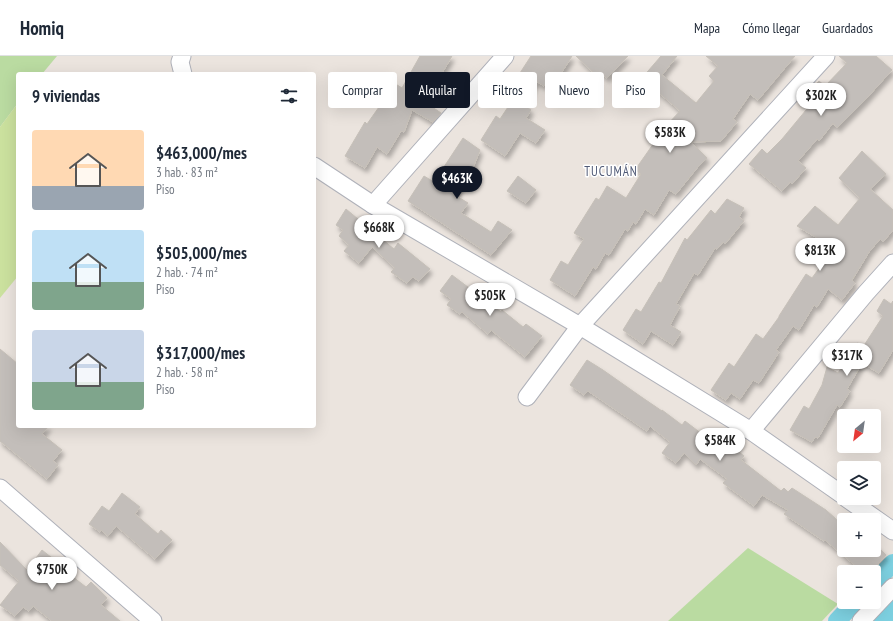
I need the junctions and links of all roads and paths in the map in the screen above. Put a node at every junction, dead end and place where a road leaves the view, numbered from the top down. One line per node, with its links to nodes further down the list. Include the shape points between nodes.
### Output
1 (182, 56): 4 (street, via 180,62)
2 (504, 56): 6 (street)
3 (826, 56): 8 (street)
4 (182, 72)
5 (316, 167): 6 (street)
6 (373, 205): 8 (street)
7 (893, 262): 10 (street)
8 (580, 326): 9 (street); 10 (street)
9 (527, 397)
10 (752, 431): 12 (street)
11 (0, 488): 16 (street)
12 (837, 491)
13 (856, 505): 14 (street)
14 (893, 531)
15 (893, 587): 17 (street)
16 (153, 621)
17 (861, 621)

